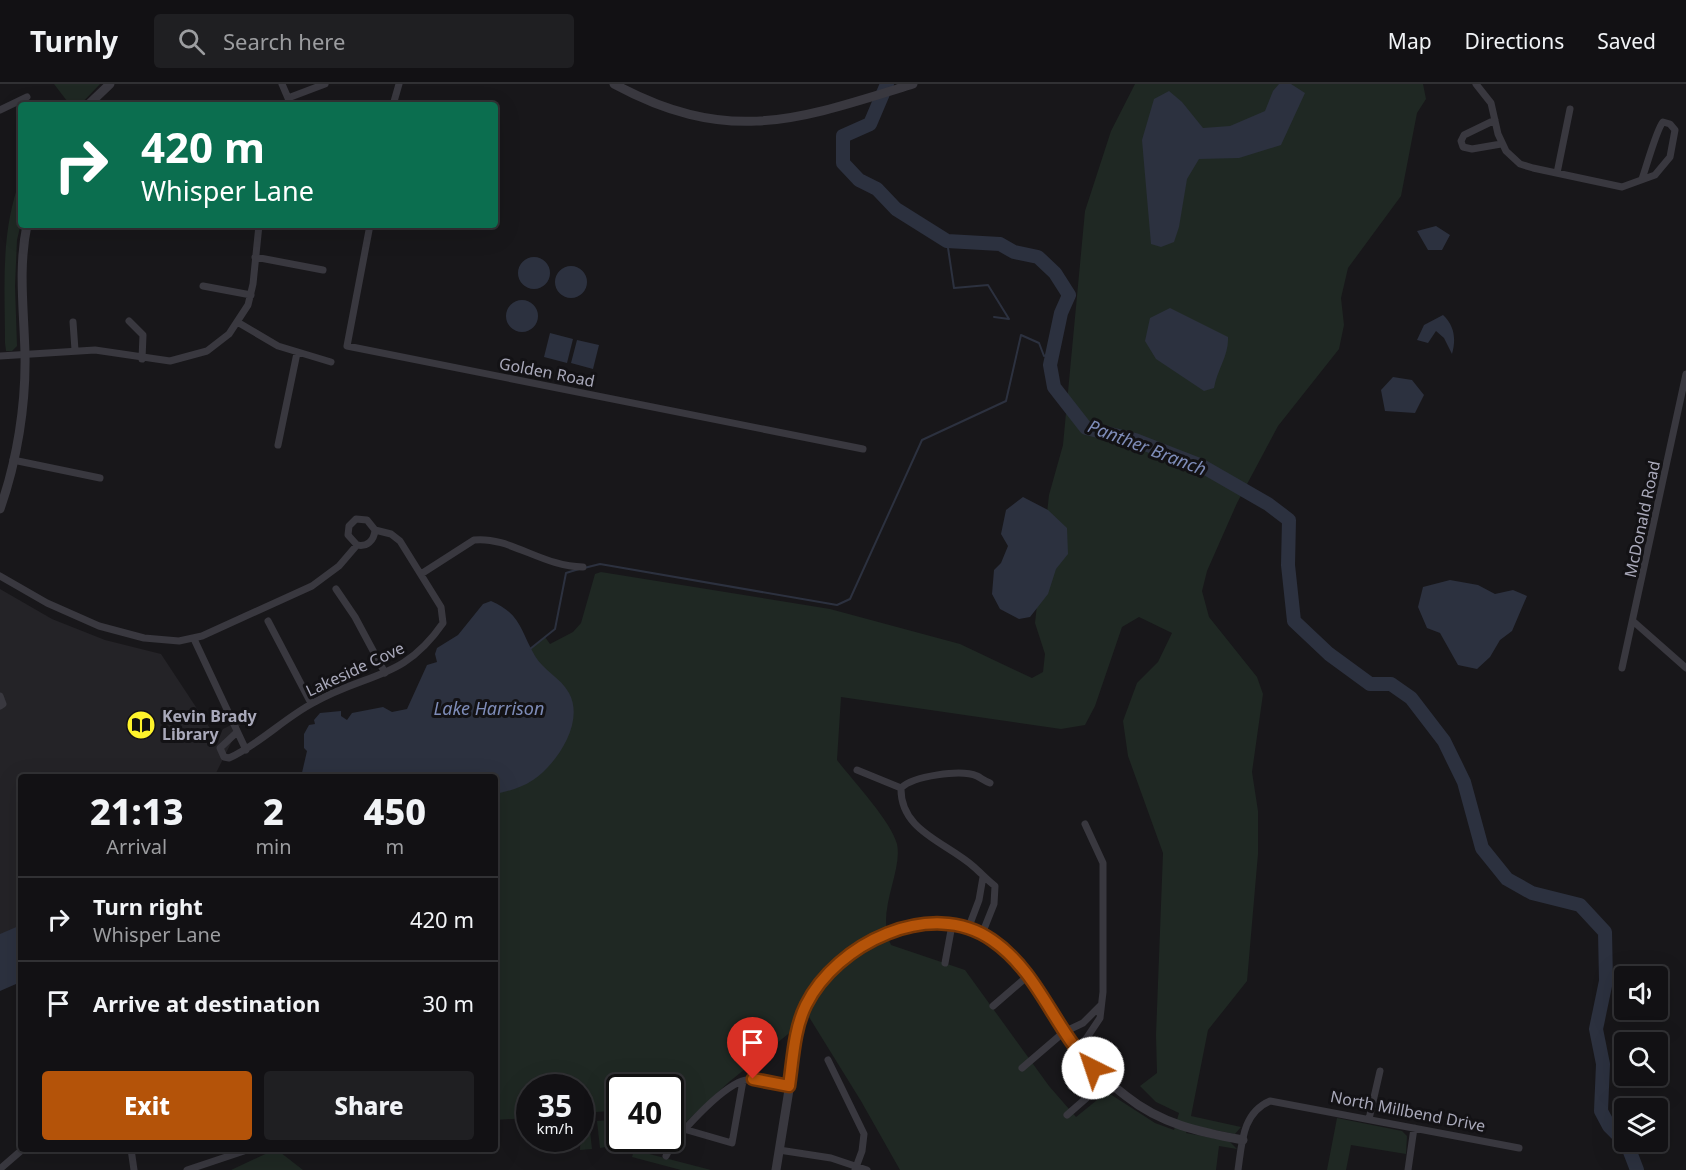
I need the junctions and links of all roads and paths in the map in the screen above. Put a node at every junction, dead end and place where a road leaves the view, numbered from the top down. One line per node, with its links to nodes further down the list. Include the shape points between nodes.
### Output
1 (110, 84): 9 (street)
2 (282, 84): 10 (street)
3 (325, 84): 10 (street)
4 (399, 84): 11 (street)
5 (614, 84): 6 (street, via 675,112 744,122 813,115)
6 (913, 84)
7 (1476, 84): 14 (street, via 1491,103)
8 (27, 97): 13 (street)
9 (91, 102)
10 (290, 102)
11 (394, 102)
12 (1570, 109): 16 (street)
13 (0, 110)
14 (1495, 120): 15 (street); 15 (street, via 1464,135 1461,141 1463,147 1472,149)
15 (1501, 144): 16 (street, via 1520,164)
16 (1557, 173): 17 (street, via 1622,187)
17 (1642, 179): 17 (street, via 1655,175 1670,158 1675,130 1670,124 1663,122 1658,127)
18 (27, 228): 30 (street, via 22,275)
19 (259, 228): 21 (street)
20 (369, 228): 36 (street, Golden Road, via 347,346)
21 (255, 257): 22 (street); 24 (street)
22 (323, 270)
23 (203, 286): 24 (street)
24 (251, 295): 27 (street)
25 (129, 321): 32 (street, via 143,335)
26 (73, 322): 28 (street)
27 (238, 323): 29 (street); 32 (street, via 207,351 170,361)
28 (75, 350): 30 (street); 32 (street)
29 (297, 353): 33 (street); 35 (street)
30 (25, 355): 31 (street); 37 (street)
31 (0, 356)
32 (142, 359)
33 (331, 362)
34 (1686, 374): 47 (street, McDonald Road)
35 (278, 446)
36 (863, 449)
37 (13, 460): 38 (street); 39 (street)
38 (100, 478)
39 (0, 509)
40 (375, 530): 41 (street, via 369,544); 41 (street, via 367,520 352,522 348,535); 43 (street, Lakeside Cove, via 400,541)
41 (357, 545): 48 (street, via 325,579)
42 (583, 567): 43 (street, via 554,564 483,539 474,540)
43 (421, 574): 51 (street, Lakeside Cove, via 441,607 444,623 419,654)
44 (0, 576): 48 (street, via 99,626 164,641)
45 (336, 589): 51 (street)
46 (268, 621): 52 (street)
47 (1634, 622): 49 (street, McDonald Road); 50 (street)
48 (194, 639): 53 (street)
49 (1622, 668)
50 (1686, 668)
51 (385, 673): 52 (street, Lakeside Cove)
52 (311, 703): 54 (street, Lakeside Cove)
53 (236, 734): 54 (street); 54 (street, via 220,748 224,757)
54 (246, 750)
55 (857, 770): 57 (street)
56 (990, 783): 57 (street, via 975,775 928,776 908,781)
57 (901, 788): 59 (street, via 904,809 916,827)
58 (1085, 824): 65 (street, via 1100,851 1105,876)
59 (983, 877): 61 (street); 62 (street, via 994,886 994,904)
60 (952, 925): 61 (street); 63 (street); 74 (street, via 926,924 887,933 830,975 803,1012)
61 (968, 929): 62 (street)
62 (982, 934): 64 (street)
63 (945, 963)
64 (1029, 975): 66 (street); 67 (street)
65 (1102, 1005): 67 (street, via 1077,1027); 68 (street, via 1093,1031)
66 (993, 1006)
67 (1064, 1032): 68 (street); 70 (street)
68 (1075, 1048): 72 (street)
69 (828, 1060): 86 (street, via 864,1134)
70 (1022, 1068)
71 (1380, 1071): 76 (street)
72 (1107, 1080): 75 (street); 79 (street, via 1170,1124)
73 (742, 1081): 74 (street, via 753,1079); 78 (street, via 725,1090); 78 (street, via 732,1143)
74 (789, 1086): 81 (street)
75 (1067, 1115)
76 (1369, 1119): 77 (street, North Millbend Drive); 79 (street, North Millbend Drive, via 1270,1101 1258,1106 1247,1121)
77 (1414, 1128): 80 (street, North Millbend Drive); 93 (street)
78 (687, 1130): 85 (street)
79 (1243, 1140): 92 (street)
80 (1519, 1148)
81 (779, 1150): 86 (street); 90 (street)
82 (20, 1152): 87 (street)
83 (131, 1152): 88 (street)
84 (241, 1152): 89 (street)
85 (666, 1156)
86 (856, 1168): 91 (street)
87 (0, 1169)
88 (134, 1170)
89 (187, 1170)
90 (776, 1170)
91 (867, 1170)
92 (1238, 1170)
93 (1408, 1170)

